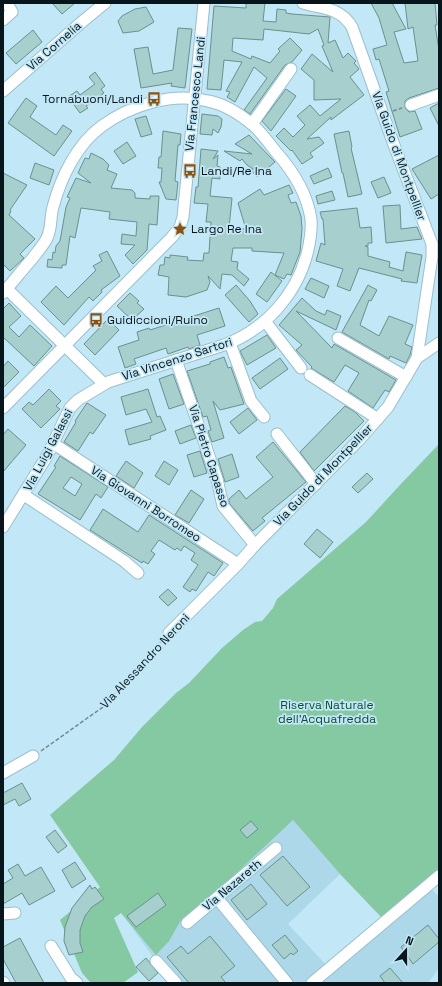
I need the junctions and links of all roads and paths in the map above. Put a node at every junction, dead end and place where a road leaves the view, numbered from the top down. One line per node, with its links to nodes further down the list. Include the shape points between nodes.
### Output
1 (8, 3): 5 (street, via 12,12)
2 (105, 3): 7 (street, Via Cornelia)
3 (204, 3): 9 (street, Via Francesco Landi)
4 (303, 3): 11 (street, Via Guido di Montpellier, via 334,11 347,18)
5 (3, 20)
6 (291, 69): 12 (street)
7 (3, 91)
8 (439, 95): 10 (street)
9 (195, 98): 12 (street, Via Vincenzo Sartori, via 220,105); 13 (street, Via Vincenzo Sartori, via 164,100 139,106 122,113 91,136 74,158 63,180 45,242); 18 (street, Via Francesco Landi, via 184,210 179,228)
10 (412, 105): 11 (path)
11 (383, 114): 19 (street, Via Guido di Montpellier, via 433,248)
12 (252, 124): 14 (street, Via Vincenzo Sartori, via 296,178 311,220 310,242 300,273 282,304)
13 (5, 291): 18 (street)
14 (265, 321): 16 (street, Via Vincenzo Sartori); 25 (street, via 305,371)
15 (338, 338): 21 (street)
16 (230, 343): 20 (street, Via Vincenzo Sartori); 24 (street, via 251,400)
17 (439, 343): 19 (street)
18 (65, 345): 22 (street); 23 (street)
19 (417, 358): 21 (street, Via Guido di Montpellier)
20 (176, 360): 22 (street, Via Vincenzo Sartori); 31 (street, Via Pietro Capasso, via 218,481 222,504)
21 (406, 376): 25 (street, Via Guido di Montpellier, via 393,400)
22 (104, 384): 27 (street, Via Luigi Galassi, via 70,408)
23 (3, 408)
24 (264, 417)
25 (378, 419): 28 (street, Via Guido di Montpellier)
26 (277, 434): 28 (street)
27 (54, 444): 29 (street, Via Luigi Galassi); 32 (street, Via Giovanni Borromeo)
28 (316, 484): 31 (street, Via Guido di Montpellier)
29 (24, 495): 30 (street, Via Luigi Galassi); 33 (street)
30 (3, 527)
31 (255, 545): 32 (street, Via Guido di Montpellier)
32 (238, 564): 34 (street, Via Alessandro Neroni)
33 (138, 573)
34 (169, 633): 35 (path, Via Alessandro Neroni, via 103,707)
35 (33, 756): 36 (street)
36 (3, 772)
37 (276, 848): 39 (street, Via Nazareth)
38 (439, 876): 48 (street)
39 (217, 898): 42 (street, Via Nazareth); 47 (street)
40 (15, 913): 41 (street)
41 (3, 914)
42 (187, 923)
43 (51, 946): 45 (street)
44 (156, 961): 46 (street)
45 (76, 983)
46 (176, 983)
47 (288, 983)
48 (312, 983)

